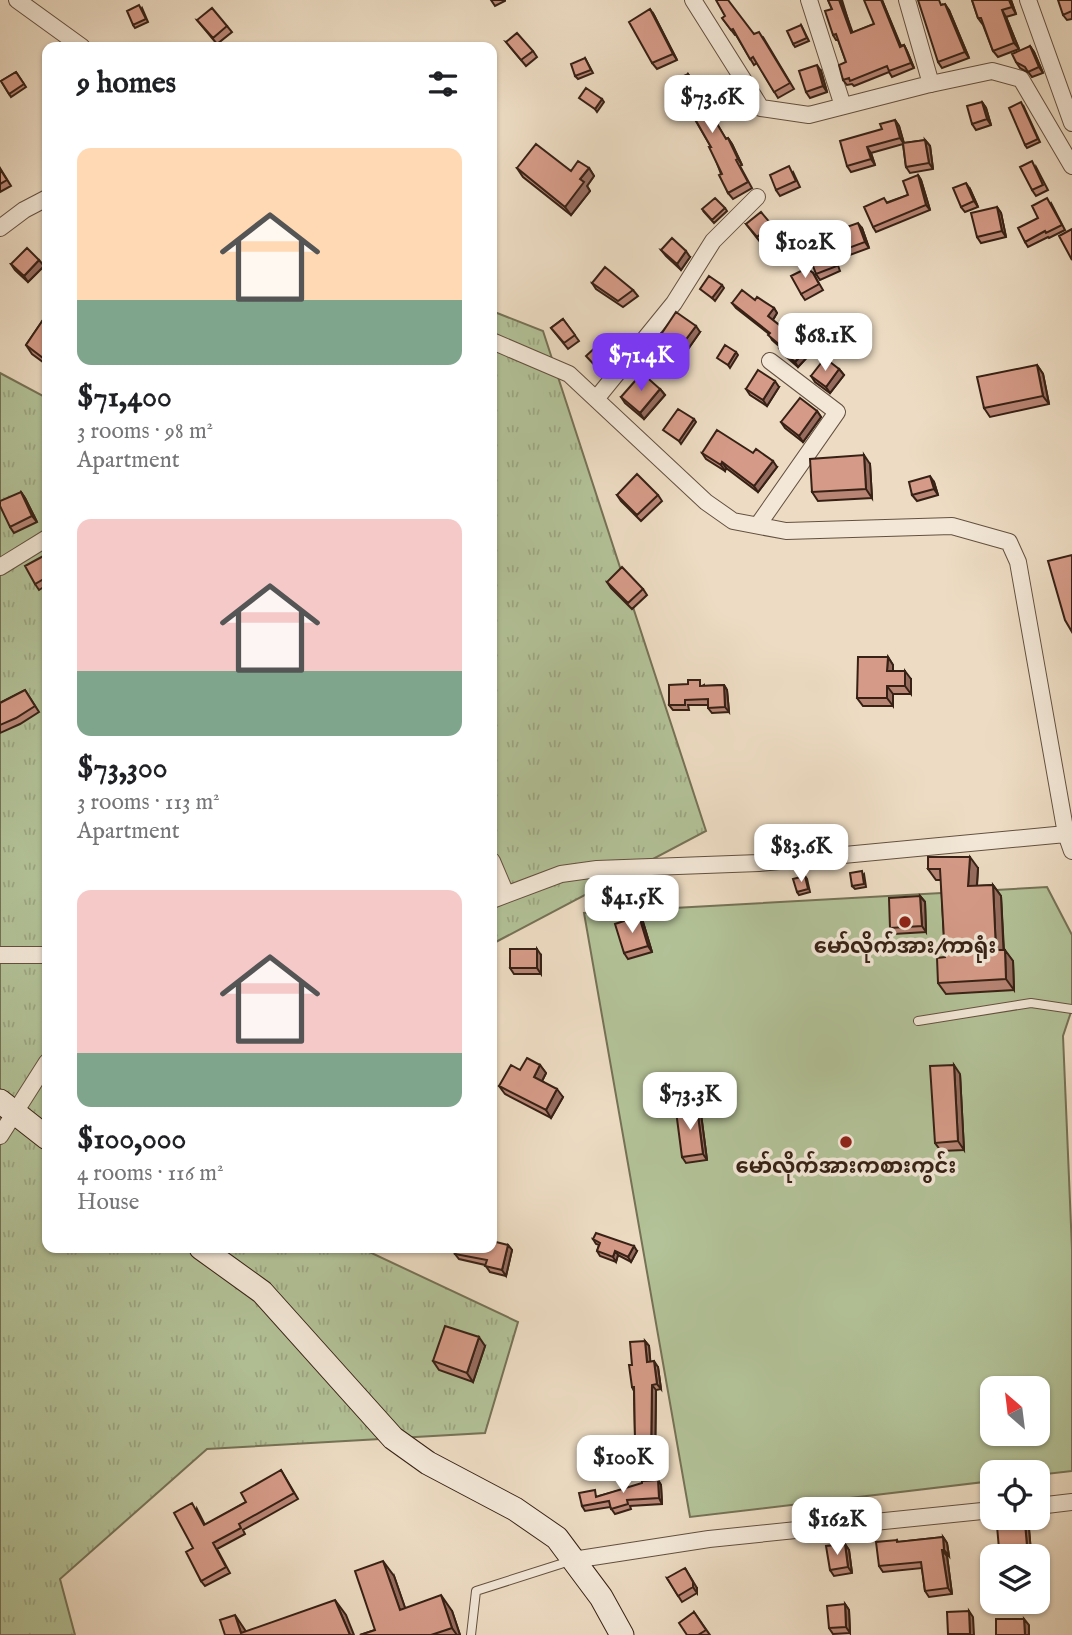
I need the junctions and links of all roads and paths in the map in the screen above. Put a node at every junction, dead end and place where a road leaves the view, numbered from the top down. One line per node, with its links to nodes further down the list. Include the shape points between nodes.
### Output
1 (693, 0): 8 (street, via 761,108 809,115)
2 (809, 0): 8 (street)
3 (907, 0): 7 (street)
4 (1028, 0): 9 (street)
5 (20, 1): 6 (street)
6 (75, 42)
7 (931, 84): 8 (street); 10 (street, via 992,71 1021,79)
8 (843, 106)
9 (1072, 122)
10 (1072, 166)
11 (757, 197): 16 (street, via 713,241 674,303)
12 (42, 201): 13 (street)
13 (0, 228)
14 (497, 343): 16 (street, via 569,374)
15 (771, 361): 17 (street, via 837,412)
16 (596, 399): 17 (street, via 706,502 733,521)
17 (758, 525): 20 (street, via 786,531 952,526 1009,542 1018,562)
18 (42, 541): 19 (street)
19 (0, 567)
20 (1069, 832): 21 (street); 22 (street, via 759,863 597,869 561,874)
21 (1072, 851)
22 (499, 897)
23 (0, 956): 24 (street)
24 (42, 956)
25 (1072, 1009): 26 (lane, via 1031,1003)
26 (918, 1021)
27 (42, 1068): 28 (street)
28 (8, 1107): 29 (main road); 30 (street)
29 (42, 1134)
30 (0, 1136)
31 (208, 1253): 35 (main road, via 262,1292 393,1438 428,1463 515,1509 557,1538)
32 (1072, 1502): 33 (street)
33 (1050, 1505)
34 (980, 1511): 35 (street, via 709,1539)
35 (573, 1560): 36 (lane, via 476,1591); 37 (main road)
36 (471, 1635)
37 (622, 1635)

